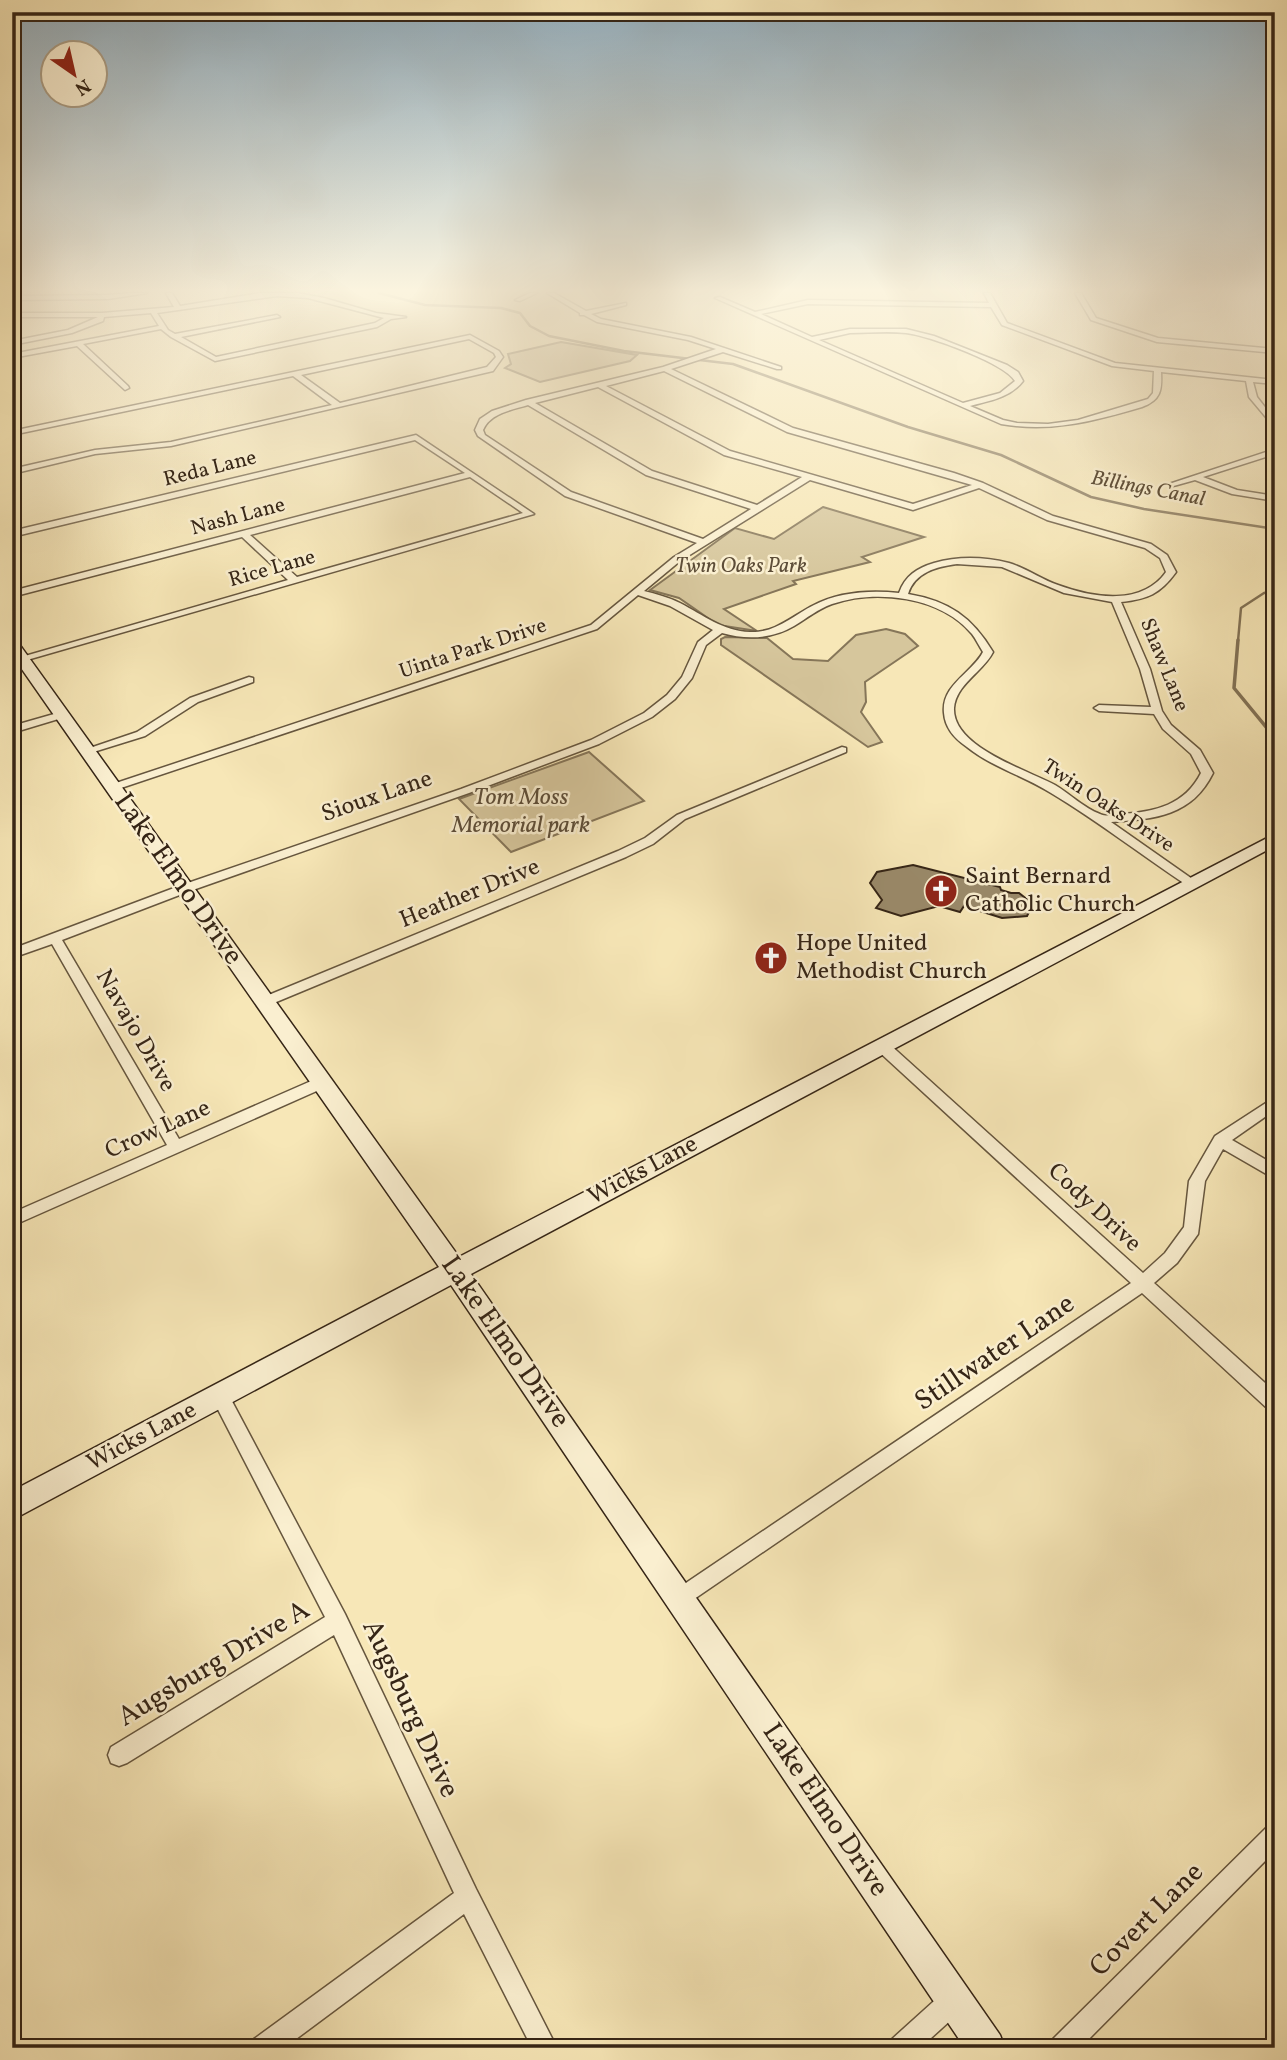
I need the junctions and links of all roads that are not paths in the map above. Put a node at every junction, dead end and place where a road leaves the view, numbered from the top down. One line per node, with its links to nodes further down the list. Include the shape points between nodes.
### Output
1 (222, 389): 15 (street)
2 (316, 389): 13 (street)
3 (411, 389): 13 (street)
4 (582, 389): 11 (street)
5 (607, 389): 19 (street, via 707,444)
6 (707, 389): 21 (street, via 790,430)
7 (927, 389): 12 (street)
8 (1011, 389): 12 (street)
9 (1158, 389): 12 (street, via 1153,399 1062,427 1017,425)
10 (1251, 389): 14 (street)
11 (529, 402): 24 (street, via 649,473); 27 (street, via 483,421 482,436 568,494)
12 (963, 405)
13 (339, 406): 17 (street, via 170,444 95,452)
14 (1275, 426)
15 (12, 433)
16 (1275, 450): 20 (street)
17 (12, 471)
18 (472, 474): 25 (street, Reda Lane, via 416,437); 26 (street, Nash Lane); 28 (street, Rice Lane, via 530,514)
19 (808, 477): 21 (street, via 913,507); 24 (street, Uinta Park Drive)
20 (1195, 477): 22 (street); 23 (street, via 1235,492)
21 (980, 485): 32 (street, via 1050,518 1128,538 1164,557 1171,572 1166,584 1155,591)
22 (1170, 485)
23 (1275, 499)
24 (758, 508): 27 (street, Uinta Park Drive)
25 (12, 534)
26 (244, 534): 28 (street); 30 (street, Nash Lane)
27 (704, 542): 29 (street, Uinta Park Drive)
28 (295, 581): 34 (street, Rice Lane)
29 (637, 593): 33 (street, Twin Oaks Drive, via 678,606); 42 (street, Uinta Park Drive, via 594,627 571,636)
30 (12, 594)
31 (903, 597): 32 (street, via 905,586 918,571 959,561 1005,566 1077,594); 33 (street, Twin Oaks Drive, via 872,595 828,602 769,633); 43 (street, Twin Oaks Drive, via 955,612 973,625 986,645 983,664 957,686 950,700 948,709 957,734 996,762 1041,782)
32 (1115, 598): 37 (street, Shaw Lane)
33 (719, 630): 46 (street, Sioux Lane, via 702,644 687,678 671,697 626,728 465,791)
34 (18, 651): 38 (main road, Lake Elmo Drive)
35 (249, 680): 41 (street, via 194,700 141,733)
36 (1099, 708): 37 (street)
37 (1157, 711): 43 (street, Shaw Lane, via 1167,727 1196,752 1207,773 1203,786 1191,800 1175,808)
38 (61, 715): 39 (street); 41 (main road, Lake Elmo Drive)
39 (12, 730)
40 (842, 750): 49 (street, Heather Drive, via 681,817 622,854)
41 (87, 751): 42 (main road, Lake Elmo Drive)
42 (114, 787): 46 (main road, Lake Elmo Drive)
43 (1097, 819): 45 (street, Twin Oaks Drive)
44 (1275, 839): 45 (main road, Wicks Lane)
45 (1192, 883): 50 (main road, Wicks Lane)
46 (186, 888): 47 (street, Sioux Lane); 49 (main road, Lake Elmo Drive)
47 (55, 938): 48 (street, Sioux Lane); 54 (street, Navajo Drive)
48 (12, 954)
49 (264, 1002): 51 (main road, Lake Elmo Drive)
50 (882, 1046): 57 (main road, Wicks Lane); 58 (street, Cody Drive)
51 (323, 1082): 54 (street, Crow Lane); 57 (main road, Lake Elmo Drive)
52 (1275, 1102): 53 (street, Stillwater Lane)
53 (1220, 1140): 55 (street); 58 (street, Stillwater Lane, via 1197,1181 1192,1229 1171,1258)
54 (175, 1146): 56 (street, Crow Lane)
55 (1275, 1174)
56 (12, 1220)
57 (456, 1272): 59 (main road, Wicks Lane); 62 (main road, Lake Elmo Drive)
58 (1141, 1285): 60 (street, Cody Drive); 62 (street, Stillwater Lane)
59 (220, 1396): 61 (main road, Wicks Lane); 63 (street, Augsburg Drive)
60 (1275, 1404)
61 (12, 1506)
62 (681, 1598): 67 (main road, Lake Elmo Drive)
63 (338, 1621): 64 (street, Augsburg Drive A); 66 (street, Augsburg Drive)
64 (118, 1755)
65 (1275, 1835): 72 (street, Covert Lane)
66 (468, 1897): 68 (street); 69 (street, Augsburg Drive)
67 (954, 2000): 70 (street); 71 (main road, Lake Elmo Drive)
68 (264, 2048)
69 (545, 2048)
70 (901, 2048)
71 (987, 2048)
72 (1062, 2048)

